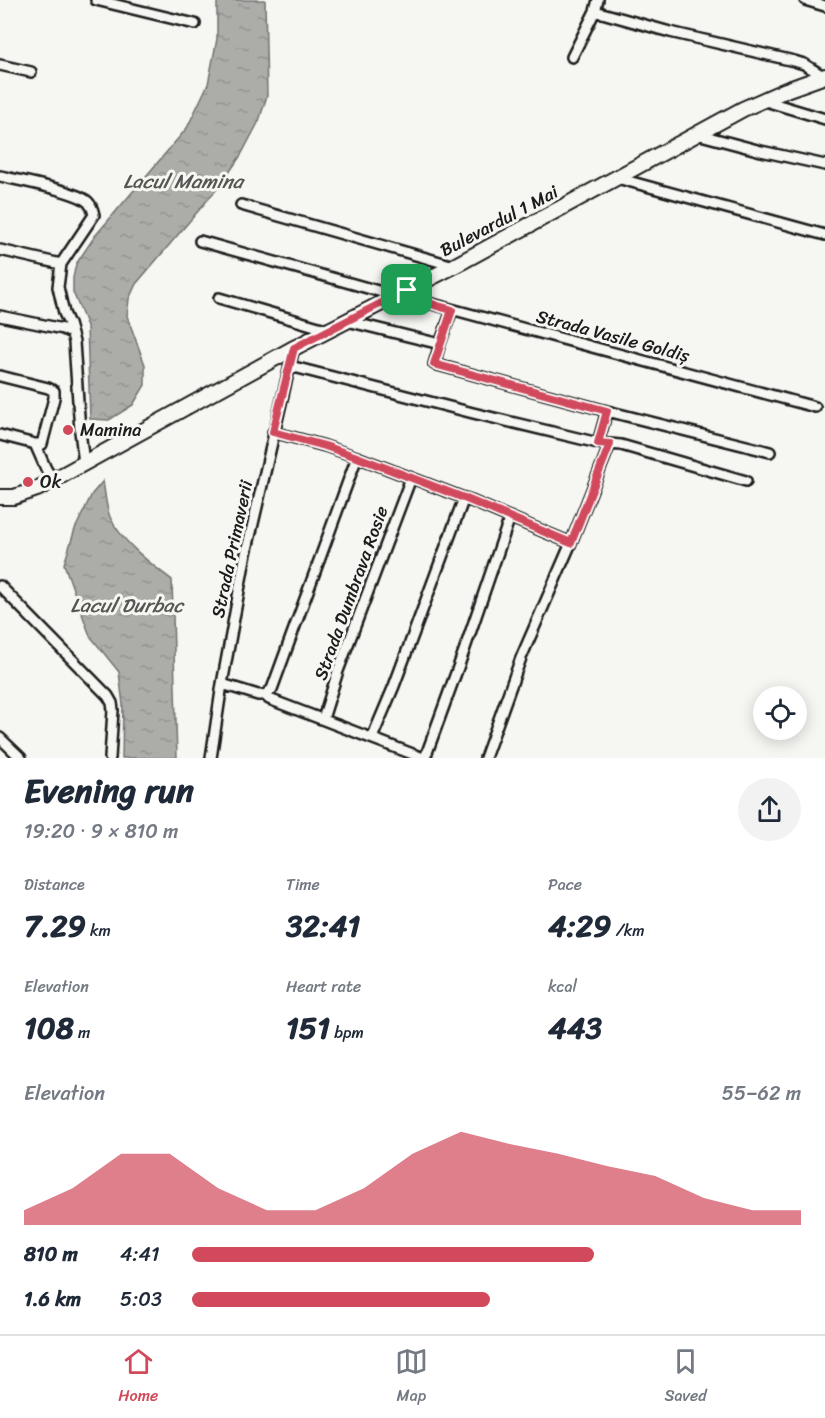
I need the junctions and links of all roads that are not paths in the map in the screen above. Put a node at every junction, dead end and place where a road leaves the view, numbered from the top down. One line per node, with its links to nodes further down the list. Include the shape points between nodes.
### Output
1 (96, 0): 6 (street)
2 (598, 0): 5 (street)
3 (804, 0): 4 (street)
4 (825, 6)
5 (595, 11): 7 (street); 10 (street, via 794,61)
6 (195, 24)
7 (572, 57)
8 (0, 65): 9 (street)
9 (31, 72)
10 (824, 76): 11 (main road, Bulevardul 1 Mai)
11 (762, 100): 12 (street); 13 (main road, Bulevardul 1 Mai)
12 (825, 119)
13 (697, 134): 14 (street); 16 (main road, Bulevardul 1 Mai)
14 (825, 165)
15 (0, 176): 21 (street, via 74,194 88,202 94,215)
16 (617, 178): 18 (street); 22 (main road, Bulevardul 1 Mai)
17 (241, 205): 22 (street)
18 (825, 235)
19 (200, 241): 23 (street, Strada Vasile Goldiș)
20 (0, 250): 21 (street)
21 (61, 264): 29 (street, via 58,287)
22 (454, 266): 23 (main road, Bulevardul 1 Mai)
23 (401, 293): 25 (street, Strada Vasile Goldiș); 27 (main road, Bulevardul 1 Mai)
24 (219, 298): 28 (street)
25 (452, 310): 30 (street); 34 (street, Strada Vasile Goldiș)
26 (0, 316): 29 (street)
27 (347, 321): 28 (main road, Bulevardul 1 Mai); 30 (street)
28 (329, 330): 31 (main road, Bulevardul 1 Mai)
29 (71, 333): 43 (street)
30 (440, 344): 35 (street, via 434,364)
31 (294, 348): 32 (street, Strada Primaverii); 43 (main road, Bulevardul 1 Mai)
32 (290, 366): 36 (street, Strada Primaverii); 38 (street)
33 (0, 376): 39 (street, via 54,391 45,439 42,444)
34 (815, 407)
35 (607, 411): 38 (street); 41 (street)
36 (273, 432): 42 (street); 53 (street, Strada Primaverii)
37 (0, 435): 39 (street)
38 (598, 443): 40 (street)
39 (35, 444): 45 (street)
40 (610, 444): 46 (street); 51 (street)
41 (770, 452)
42 (357, 457): 44 (street); 54 (street, via 278,677)
43 (84, 463): 45 (main road, Bulevardul 1 Mai)
44 (411, 478): 48 (street); 55 (street, Strada Dumbrava Rosie)
45 (53, 480): 47 (main road, Bulevardul 1 Mai)
46 (746, 481)
47 (7, 497): 49 (main road, Bulevardul 1 Mai)
48 (464, 498): 50 (street); 57 (street)
49 (0, 506)
50 (510, 517): 51 (street); 61 (street)
51 (571, 543): 62 (street, via 521,658)
52 (0, 586): 59 (street, via 108,696 113,710)
53 (222, 684): 54 (street); 60 (street, Strada Primaverii)
54 (265, 695): 55 (street)
55 (323, 719): 57 (street)
56 (0, 738): 58 (street)
57 (372, 738): 61 (street)
58 (21, 758)
59 (110, 758)
60 (211, 758)
61 (424, 758)
62 (485, 758)

